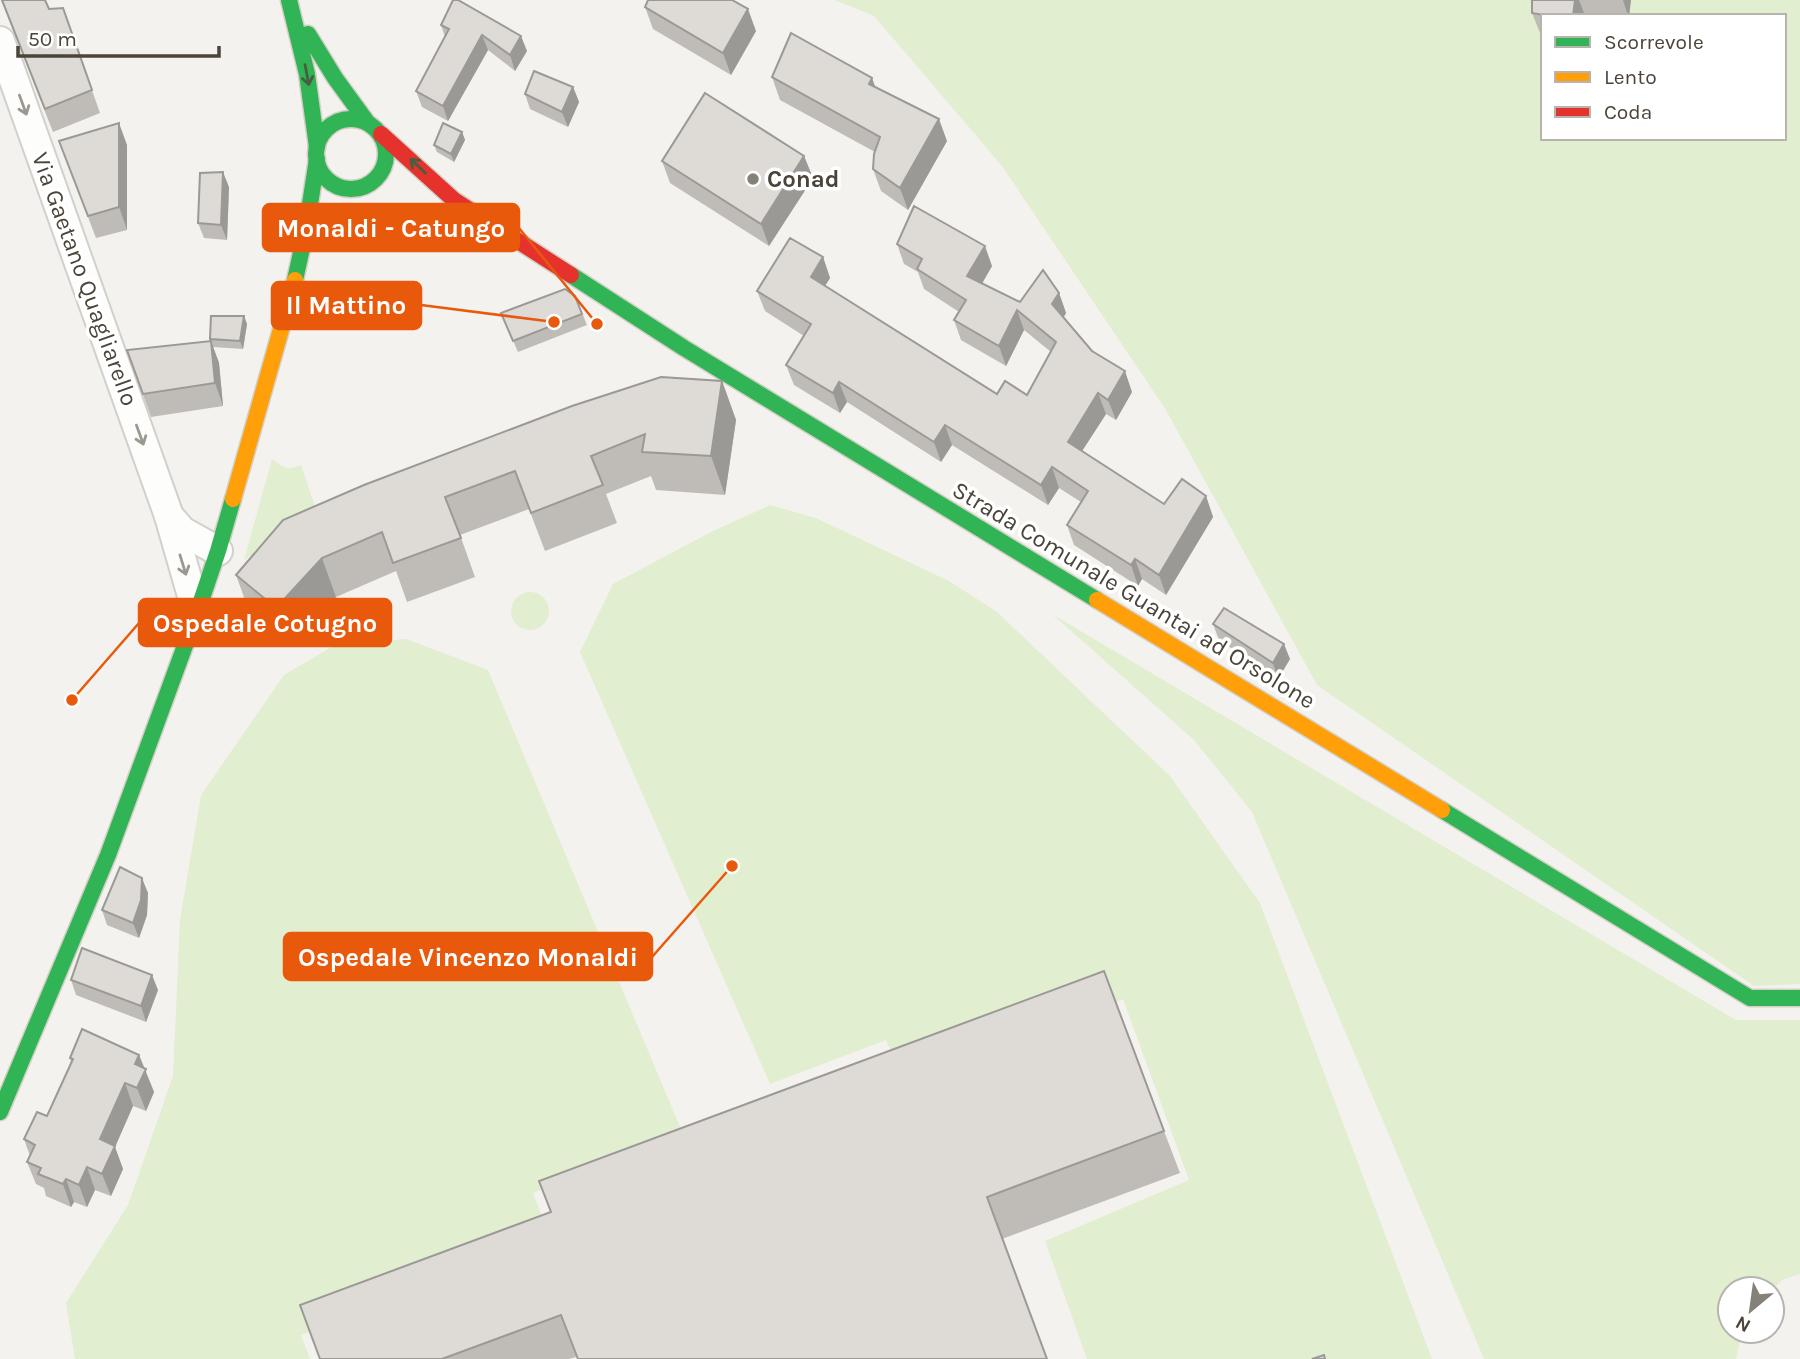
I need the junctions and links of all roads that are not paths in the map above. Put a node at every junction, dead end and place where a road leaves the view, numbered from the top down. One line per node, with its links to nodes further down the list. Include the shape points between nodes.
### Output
1 (291, 4): 3 (street); 5 (street, one-way to 5, via 307,74)
2 (0, 41): 13 (street, Via Gaetano Quagliarello, one-way to 13)
3 (367, 122): 4 (street); 5 (street, via 337,121 318,140)
4 (380, 134): 7 (street, via 386,162 380,174); 9 (street, Strada Comunale Guantai ad Orsolone, one-way to 4)
5 (317, 153): 7 (street, via 321,172 330,182 342,187); 12 (street)
6 (392, 184): 7 (street)
7 (363, 186): 10 (street)
8 (416, 190): 9 (street, Strada Comunale Guantai ad Orsolone)
9 (454, 200): 16 (street, Strada Comunale Guantai ad Orsolone, via 684,348 1750,998)
10 (341, 209)
11 (321, 237): 12 (street)
12 (295, 281): 14 (street)
13 (169, 516): 14 (street, Via Gaetano Quagliarello, via 182,531); 15 (street, Via Gaetano Quagliarello, one-way to 15)
14 (218, 551): 15 (street)
15 (197, 613): 17 (street, via 108,855)
16 (1800, 998)
17 (0, 1112)

